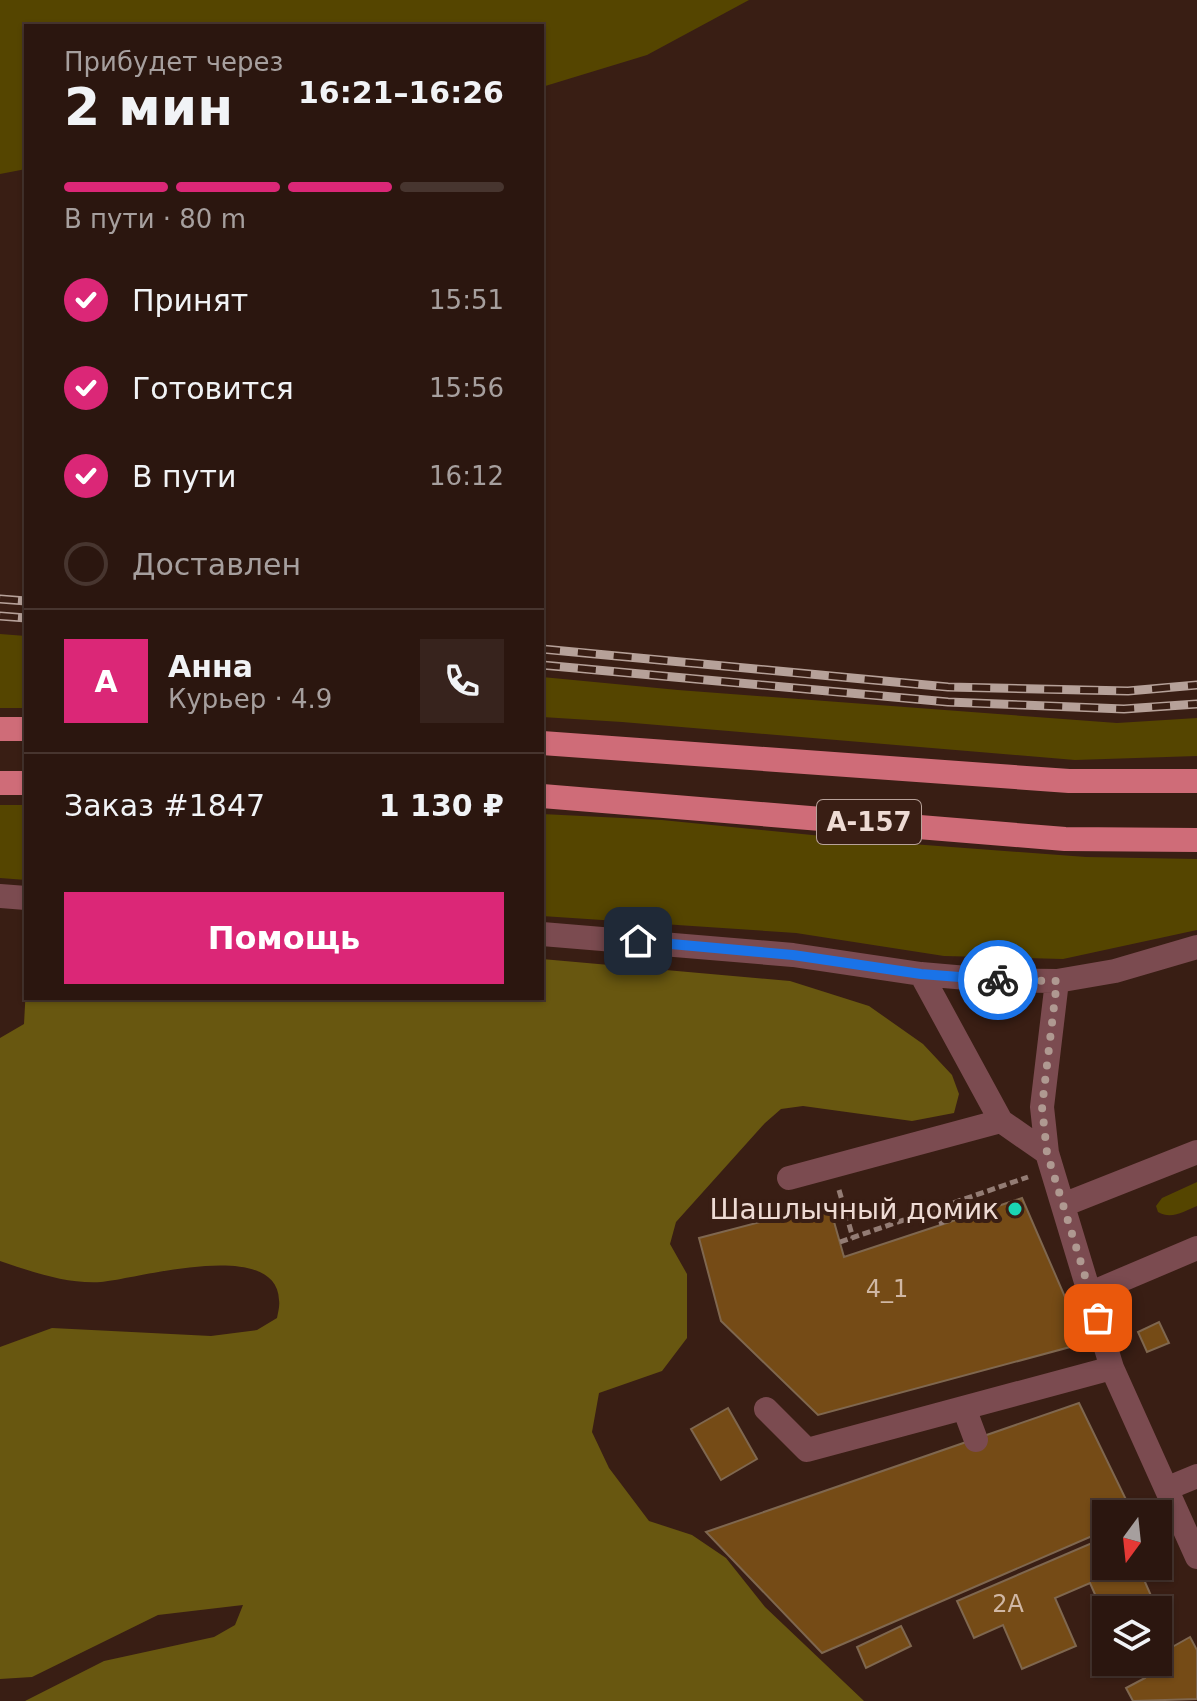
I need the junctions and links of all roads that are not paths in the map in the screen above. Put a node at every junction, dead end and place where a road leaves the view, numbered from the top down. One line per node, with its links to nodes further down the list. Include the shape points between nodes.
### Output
1 (0, 729): 2 (main road)
2 (24, 729)
3 (544, 743): 4 (main road, А-157, via 1069,781)
4 (1197, 781)
5 (0, 783): 6 (main road)
6 (24, 783)
7 (544, 796): 8 (main road, А-157, via 1065,839)
8 (1197, 840)
9 (0, 896): 10 (lane)
10 (24, 898)
11 (544, 934): 13 (lane, via 793,955)
12 (1197, 947): 14 (lane)
13 (921, 974): 14 (lane); 15 (lane)
14 (1057, 981): 17 (lane, via 1042,1107)
15 (1001, 1121): 17 (lane); 18 (lane)
16 (1197, 1152): 19 (lane)
17 (1047, 1153): 19 (lane)
18 (789, 1178)
19 (1063, 1205): 21 (lane)
20 (1197, 1248): 21 (lane)
21 (1091, 1293): 22 (lane)
22 (1112, 1368): 23 (lane); 27 (lane)
23 (964, 1408): 24 (lane, via 807,1450); 25 (lane)
24 (766, 1409)
25 (976, 1440)
26 (1197, 1476): 27 (lane)
27 (1168, 1488): 28 (lane)
28 (1197, 1557)

